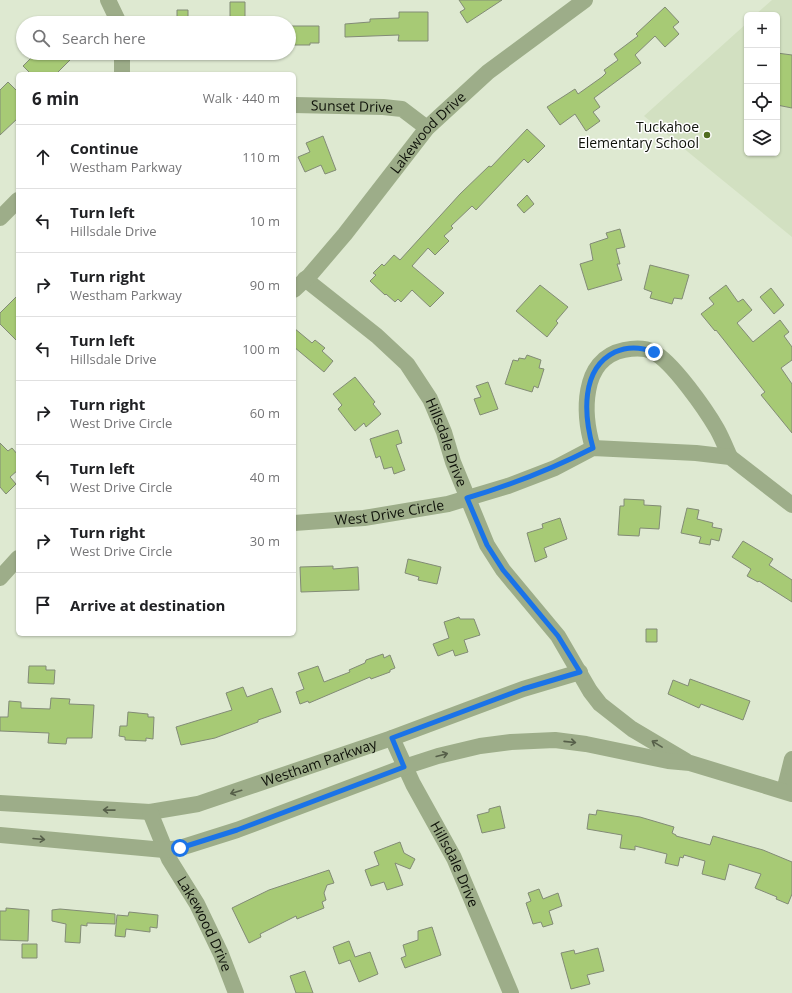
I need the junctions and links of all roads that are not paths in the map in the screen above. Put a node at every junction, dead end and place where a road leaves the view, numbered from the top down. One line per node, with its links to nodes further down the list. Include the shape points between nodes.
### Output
1 (108, 0): 3 (street)
2 (585, 0): 7 (street, Lakewood Drive, via 488,72)
3 (116, 16)
4 (122, 60): 5 (street)
5 (122, 72)
6 (296, 105): 7 (street, Sunset Drive, via 402,109)
7 (427, 128): 10 (street, Lakewood Drive, via 345,234)
8 (16, 202): 9 (street)
9 (0, 218)
10 (299, 284): 13 (street, Hillsdale Drive, via 377,336 407,364 430,399)
11 (593, 448): 12 (street, via 670,451); 12 (street, via 588,432 587,413 588,392 594,372 606,357 618,351 643,348 662,357 679,376 718,430); 13 (street, West Drive Circle, via 555,468)
12 (730, 457): 14 (street)
13 (467, 498): 15 (street, West Drive Circle, via 364,518); 18 (street, Hillsdale Drive, via 487,545 499,564 558,636)
14 (792, 505)
15 (296, 523)
16 (16, 560): 17 (street)
17 (0, 578)
18 (580, 672): 19 (street, Westham Parkway, via 523,689); 21 (street, one-way to 18, via 632,729 600,704)
19 (392, 738): 22 (street, Hillsdale Drive); 25 (street, Westham Parkway, one-way to 25, via 205,802)
20 (792, 759): 23 (street)
21 (690, 763): 22 (street, one-way to 21, via 480,746 555,740); 23 (street)
22 (404, 767): 27 (street, via 237,830 180,848); 29 (street, Hillsdale Drive, via 454,858)
23 (788, 793)
24 (0, 803): 25 (street, Westham Parkway, one-way to 24)
25 (150, 812): 27 (street, Lakewood Drive)
26 (0, 835): 27 (street, one-way to 27)
27 (164, 850): 28 (street, Lakewood Drive, via 197,904)
28 (236, 993)
29 (511, 993)

